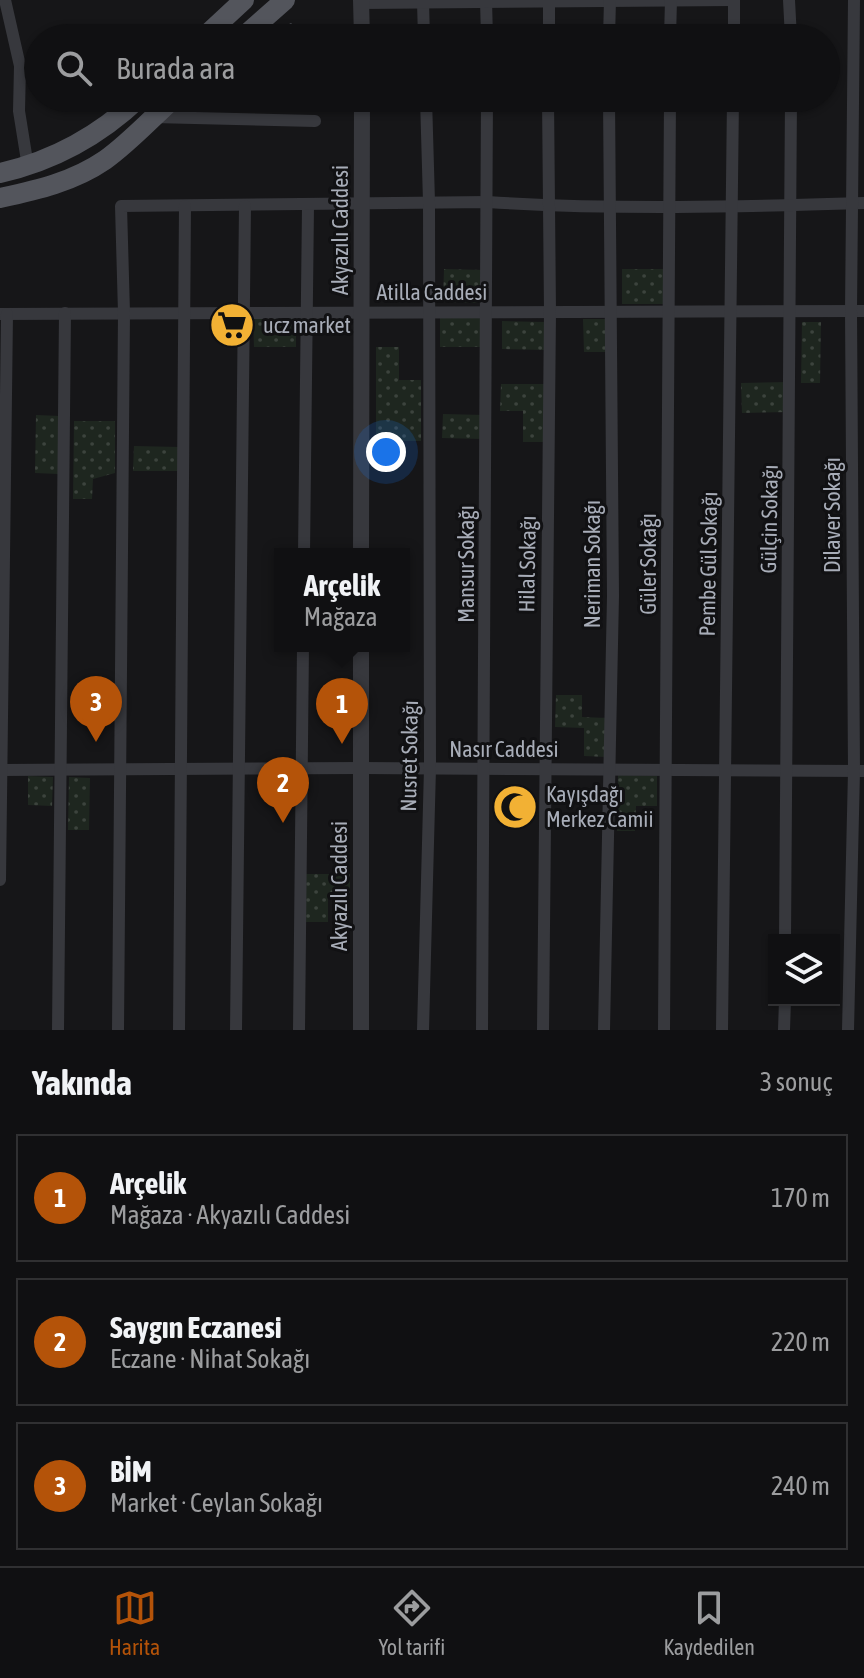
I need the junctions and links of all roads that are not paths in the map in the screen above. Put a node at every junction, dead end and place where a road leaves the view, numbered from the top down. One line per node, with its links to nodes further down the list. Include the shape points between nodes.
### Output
1 (5, 0): 35 (street, via 20,66 19,111)
2 (244, 0): 13 (main road)
3 (610, 0): 4 (street); 9 (street); 19 (street)
4 (671, 0): 5 (street); 20 (street)
5 (734, 0): 21 (street)
6 (789, 0): 22 (street)
7 (854, 0): 41 (street, Dilaver Sokağı)
8 (486, 1): 9 (street); 11 (street); 17 (street)
9 (549, 1): 18 (street)
10 (361, 2): 11 (street); 15 (street)
11 (423, 2): 16 (street)
12 (288, 8): 14 (main road)
13 (218, 24)
14 (263, 24)
15 (362, 24)
16 (424, 24)
17 (487, 24)
18 (549, 24)
19 (609, 24)
20 (670, 24)
21 (734, 24)
22 (790, 24)
23 (122, 112): 35 (main road, via 88,139)
24 (159, 112): 33 (main road)
25 (362, 112): 40 (street, Akyazılı Caddesi)
26 (426, 112): 38 (street, Nusret Sokağı)
27 (487, 112): 39 (street, Mansur Sokağı)
28 (548, 112): 45 (street, Hilal Sokağı)
29 (609, 112): 46 (street, Neriman Sokağı)
30 (670, 112): 47 (street, Güler Sokağı)
31 (733, 112): 48 (street, Pembe Gül Sokağı)
32 (791, 112): 49 (street, Gülçin Sokağı)
33 (153, 117): 34 (street); 37 (main road, via 105,160 70,179)
34 (315, 121)
35 (28, 167): 36 (main road)
36 (0, 173)
37 (0, 198)
38 (429, 202): 39 (street); 40 (street); 57 (street, Nusret Sokağı)
39 (488, 202): 45 (street); 58 (street, Mansur Sokağı)
40 (362, 203): 44 (street); 56 (street, Akyazılı Caddesi)
41 (858, 204): 49 (street); 54 (street, Dilaver Sokağı)
42 (185, 206): 43 (street); 61 (street, via 121,206); 62 (street)
43 (245, 206): 44 (street); 63 (street)
44 (308, 206): 55 (street)
45 (548, 206): 46 (street); 59 (street, Hilal Sokağı)
46 (608, 206): 47 (street); 50 (street, Neriman Sokağı)
47 (669, 206): 48 (street); 51 (street, Güler Sokağı)
48 (732, 206): 49 (street); 52 (street, Pembe Gül Sokağı)
49 (791, 206): 53 (street, Gülçin Sokağı)
50 (609, 311): 51 (street, Atilla Caddesi); 59 (street, Atilla Caddesi); 77 (street, Neriman Sokağı, via 613,596)
51 (670, 311): 52 (street, Atilla Caddesi); 80 (street, Güler Sokağı)
52 (731, 311): 53 (street, Atilla Caddesi); 81 (street, Pembe Gül Sokağı)
53 (791, 311): 54 (street, Atilla Caddesi); 82 (street, Gülçin Sokağı)
54 (857, 311): 83 (street, Dilaver Sokağı)
55 (306, 312): 56 (street, Atilla Caddesi); 63 (street, Atilla Caddesi); 65 (street)
56 (361, 312): 57 (street, Atilla Caddesi); 66 (street, Akyazılı Caddesi)
57 (429, 312): 58 (street, Atilla Caddesi); 71 (street, Nusret Sokağı)
58 (488, 312): 59 (street, Atilla Caddesi); 75 (street, Mansur Sokağı)
59 (550, 312): 76 (street, Hilal Sokağı)
60 (65, 313): 61 (street, Atilla Caddesi); 64 (street, Atilla Caddesi); 79 (street)
61 (124, 313): 62 (street, Atilla Caddesi); 72 (street)
62 (184, 313): 63 (street, Atilla Caddesi); 73 (street)
63 (244, 313): 74 (street)
64 (3, 314): 78 (street)
65 (304, 548)
66 (361, 548)
67 (303, 652): 69 (street)
68 (361, 652): 70 (street, Akyazılı Caddesi)
69 (302, 768): 70 (street, Nasır Caddesi); 74 (street, Nasır Caddesi); 91 (street)
70 (361, 768): 71 (street, Nasır Caddesi); 92 (street, Akyazılı Caddesi)
71 (430, 768): 75 (street, Nasır Caddesi); 93 (street, Nusret Sokağı)
72 (121, 769): 73 (street, Nasır Caddesi); 79 (street, Nasır Caddesi); 88 (street)
73 (181, 769): 74 (street, Nasır Caddesi); 89 (street)
74 (239, 769): 90 (street)
75 (485, 769): 76 (street, Nasır Caddesi); 94 (street, Mansur Sokağı)
76 (545, 769): 77 (street, Nasır Caddesi); 95 (street, Hilal Sokağı)
77 (608, 769): 80 (street, Nasır Caddesi); 96 (street, Neriman Sokağı)
78 (1, 770): 79 (street, Nasır Caddesi); 84 (street)
79 (61, 770): 87 (street)
80 (666, 770): 81 (street, Nasır Caddesi); 97 (street, Güler Sokağı)
81 (725, 770): 82 (street, Nasır Caddesi); 98 (street, Pembe Gül Sokağı)
82 (786, 770): 83 (street, Nasır Caddesi); 85 (street, Gülçin Sokağı)
83 (859, 771): 100 (street, Dilaver Sokağı)
84 (0, 880)
85 (785, 934)
86 (785, 1006): 99 (street)
87 (58, 1030)
88 (118, 1030)
89 (179, 1030)
90 (236, 1030)
91 (299, 1030)
92 (361, 1030)
93 (423, 1030)
94 (482, 1030)
95 (543, 1030)
96 (604, 1030)
97 (664, 1030)
98 (722, 1030)
99 (784, 1030)
100 (848, 1030)

